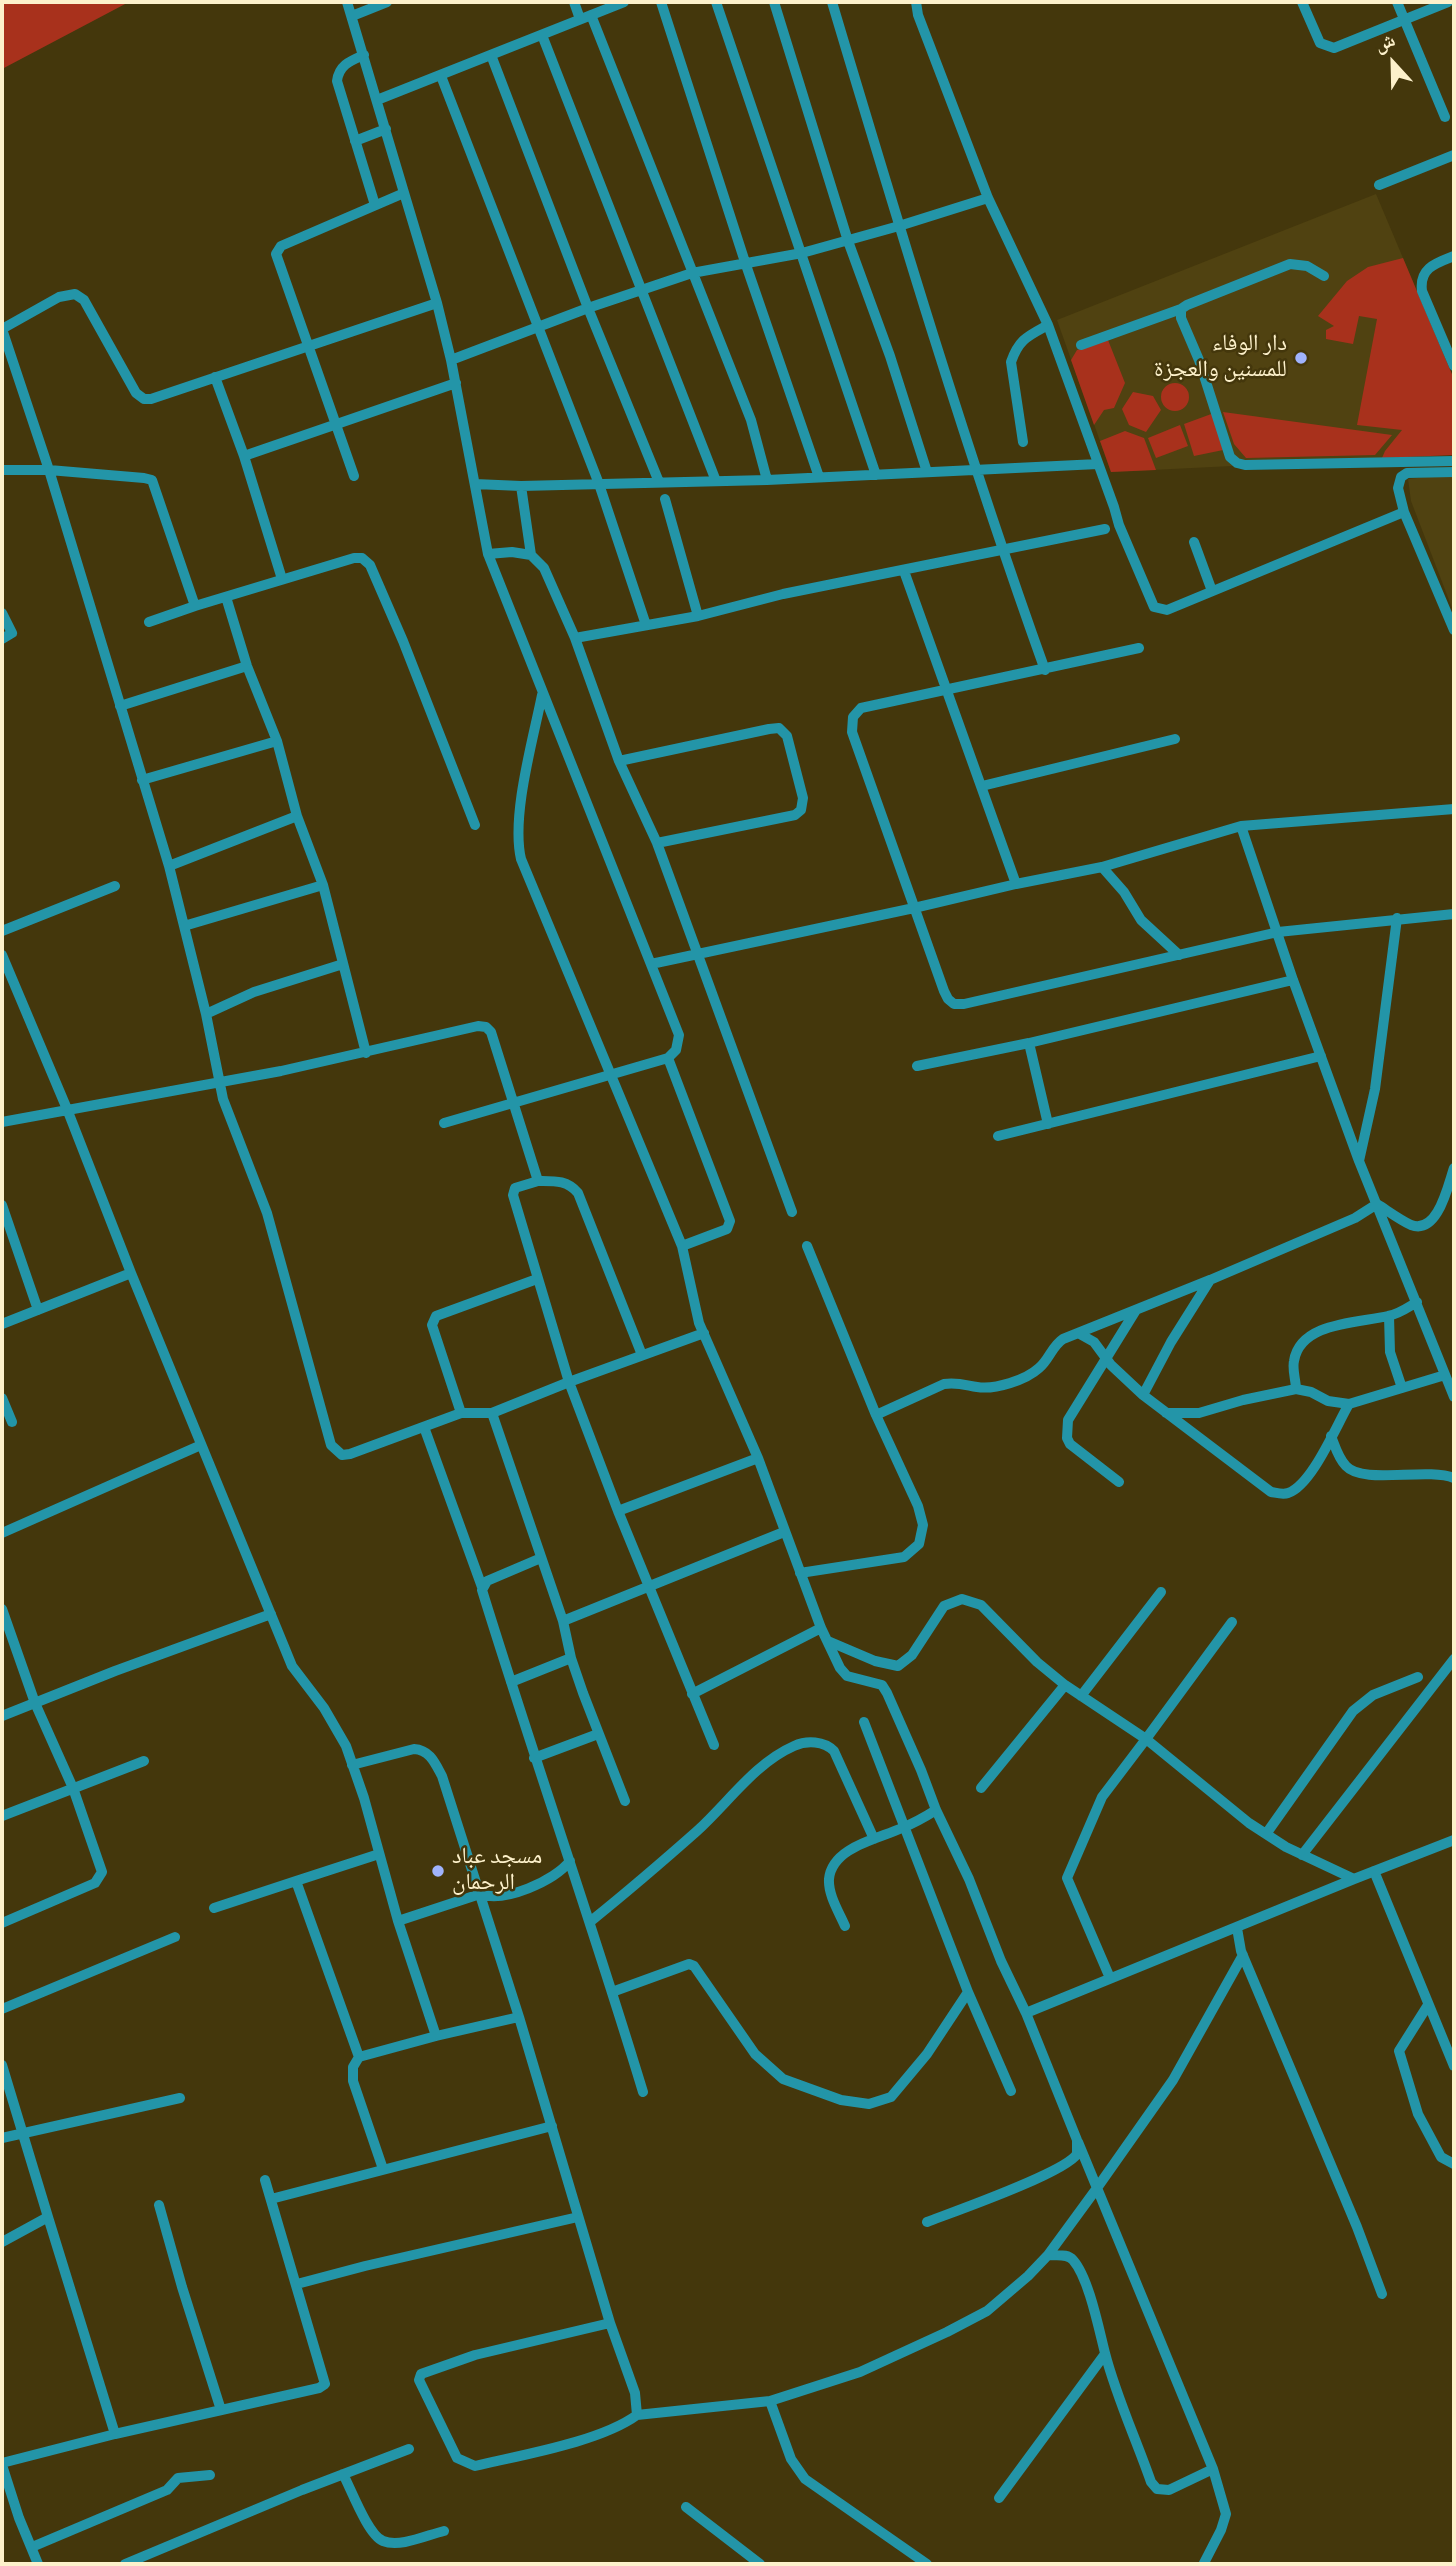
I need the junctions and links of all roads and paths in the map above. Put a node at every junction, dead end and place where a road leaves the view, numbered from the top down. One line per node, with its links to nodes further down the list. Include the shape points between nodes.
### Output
1 (347, 2): 14 (street)
2 (387, 2): 14 (street)
3 (575, 2): 15 (street)
4 (624, 2): 13 (street)
5 (661, 2): 34 (street)
6 (716, 2): 32 (street)
7 (774, 2): 31 (street)
8 (832, 2): 30 (street)
9 (916, 2): 28 (street)
10 (1302, 2): 16 (street, via 1318,40 1330,48)
11 (1397, 2): 16 (street)
12 (1448, 2): 16 (street)
13 (591, 15): 15 (street); 35 (street)
14 (352, 16): 18 (street)
15 (580, 19): 17 (street)
16 (1404, 19): 22 (street)
17 (542, 35): 19 (street); 37 (street)
18 (364, 55): 21 (street); 24 (street, via 344,65 337,76)
19 (491, 55): 20 (street); 39 (street)
20 (441, 76): 21 (street); 42 (street)
21 (377, 100): 23 (street)
22 (1445, 117)
23 (386, 129): 24 (street); 27 (street)
24 (355, 141): 29 (street)
25 (1454, 155): 26 (street)
26 (1379, 184)
27 (404, 192): 29 (street); 38 (street)
28 (988, 198): 30 (street); 41 (street)
29 (375, 205): 44 (street, via 277,250)
30 (899, 226): 31 (street); 56 (street)
31 (848, 241): 32 (street); 58 (street)
32 (802, 253): 34 (street); 60 (street)
33 (1454, 256): 47 (street, via 1431,265 1421,283)
34 (745, 262): 35 (street); 62 (street)
35 (692, 273): 37 (street); 63 (street, via 751,420)
36 (1324, 276): 40 (street, via 1307,266 1290,264)
37 (641, 290): 39 (street); 64 (street)
38 (437, 303): 44 (street); 46 (street)
39 (588, 308): 42 (street); 65 (street)
40 (1181, 309): 45 (street); 53 (street, via 1230,457 1237,463)
41 (1048, 325): 51 (street, via 1022,340 1011,362); 54 (street)
42 (538, 327): 46 (street); 67 (street)
43 (2, 329): 48 (street, via 59,297 75,294 84,300 139,397 151,398); 57 (street)
44 (308, 345): 48 (street); 50 (street)
45 (1081, 345)
46 (451, 360): 49 (street)
47 (1454, 366)
48 (215, 377): 52 (street)
49 (456, 383): 50 (street); 66 (street)
50 (335, 424): 52 (street); 61 (street)
51 (1023, 442)
52 (244, 456): 77 (street)
53 (1454, 461)
54 (1098, 464): 56 (street); 78 (street, via 1154,607 1167,610)
55 (2, 470): 57 (street)
56 (978, 470): 58 (street); 73 (street)
57 (49, 471): 80 (street, via 152,480); 93 (street)
58 (927, 472): 60 (street)
59 (1454, 472): 70 (street, via 1413,472 1401,477 1398,488)
60 (876, 475): 62 (street)
61 (354, 476)
62 (819, 478): 63 (street)
63 (767, 480): 64 (street)
64 (716, 481): 65 (street)
65 (659, 482): 67 (street)
66 (475, 484): 68 (street); 74 (street)
67 (598, 484): 68 (street); 84 (street)
68 (522, 486): 75 (street)
69 (665, 499): 82 (street)
70 (1404, 512): 78 (street); 85 (street)
71 (1105, 529): 73 (street)
72 (1194, 541): 78 (street)
73 (1002, 551): 76 (street); 90 (street)
74 (488, 554): 75 (street); 92 (street)
75 (531, 555): 86 (street, via 544,568)
76 (904, 571): 82 (street); 91 (street)
77 (282, 579): 79 (street); 101 (street, via 354,558 370,565)
78 (1212, 592)
79 (226, 597): 80 (street); 89 (street)
80 (195, 606): 83 (street)
81 (2, 612): 87 (street, via 12,633)
82 (698, 616): 84 (street)
83 (149, 622)
84 (646, 625): 86 (street)
85 (1454, 630)
86 (576, 638): 96 (street)
87 (2, 639)
88 (1139, 648): 90 (street)
89 (247, 666): 93 (street); 95 (street)
90 (1045, 670): 91 (street)
91 (947, 689): 98 (street); 109 (street, via 861,708 853,717 852,732)
92 (542, 695): 119 (street); 127 (street, via 518,820 518,847)
93 (120, 706): 97 (street)
94 (1175, 738): 98 (street)
95 (277, 741): 97 (street); 100 (street)
96 (619, 761): 103 (street); 103 (street, via 769,729 779,728 787,736 803,799 795,815)
97 (142, 780): 104 (street)
98 (982, 786): 106 (street)
99 (1454, 809): 102 (street)
100 (297, 816): 104 (street); 108 (street)
101 (475, 825)
102 (1241, 826): 105 (street); 114 (street)
103 (657, 843): 115 (street)
104 (169, 866): 112 (street)
105 (1102, 867): 106 (street); 117 (street, via 1141,920)
106 (1016, 884): 109 (street)
107 (115, 886): 113 (street)
108 (323, 886): 112 (street); 118 (street)
109 (914, 908): 115 (street); 117 (street, via 948,999 954,1004)
110 (1454, 914): 111 (street)
111 (1397, 918): 114 (street); 135 (street, via 1379,1066)
112 (184, 926): 121 (street)
113 (2, 931)
114 (1278, 932): 117 (street); 120 (street)
115 (698, 954): 119 (street); 140 (street)
116 (2, 955): 130 (street)
117 (1179, 955)
118 (343, 964): 121 (street, via 254,992); 123 (street)
119 (651, 964): 125 (street, via 679,1035 678,1046)
120 (1293, 980): 122 (street); 124 (street)
121 (206, 1014): 128 (street)
122 (1029, 1043): 126 (street); 133 (street)
123 (366, 1053): 128 (street); 129 (street, via 486,1027 494,1037)
124 (1321, 1056): 133 (street); 135 (street)
125 (668, 1058): 127 (street); 141 (street, via 730,1221 724,1231)
126 (917, 1066)
127 (610, 1073): 129 (street); 141 (street)
128 (220, 1082): 130 (street); 168 (street, via 267,1213 331,1445 342,1455 350,1454)
129 (512, 1103): 132 (street); 137 (street)
130 (67, 1109): 131 (street); 143 (street)
131 (2, 1122)
132 (444, 1123)
133 (1048, 1124): 134 (street)
134 (998, 1136)
135 (1359, 1161): 138 (street)
136 (1454, 1168): 138 (street, via 1437,1214 1426,1224 1413,1226)
137 (538, 1181): 144 (street, via 515,1188 513,1195); 153 (street, via 563,1181 578,1193)
138 (1377, 1204): 145 (street, via 1355,1218); 146 (street)
139 (2, 1205): 147 (street)
140 (792, 1212)
141 (682, 1246): 151 (street)
142 (807, 1246): 166 (street)
143 (131, 1273): 147 (street); 170 (street)
144 (537, 1279): 156 (street); 163 (street, via 436,1316 432,1325)
145 (1210, 1280): 148 (street); 159 (street)
146 (1417, 1302): 149 (street); 155 (street)
147 (38, 1310): 150 (street)
148 (1136, 1310): 152 (street); 154 (street)
149 (1389, 1316): 157 (street, via 1390,1352); 158 (street, via 1317,1332 1293,1362)
150 (2, 1324)
151 (704, 1333): 153 (street); 171 (street)
152 (1078, 1333): 154 (street, via 1094,1342); 166 (street, via 1058,1342 1038,1370 1005,1385 944,1384)
153 (642, 1356): 156 (street)
154 (1106, 1357): 159 (street); 173 (street, via 1068,1420 1067,1438)
155 (1445, 1375): 157 (street); 160 (street)
156 (569, 1382): 164 (street); 174 (street)
157 (1402, 1388): 162 (street)
158 (1296, 1389): 162 (street); 165 (street, via 1199,1413)
159 (1143, 1395): 165 (street)
160 (1454, 1397)
161 (2, 1398): 167 (street)
162 (1349, 1404): 169 (street)
163 (461, 1413): 164 (street); 168 (street)
164 (492, 1413): 177 (street)
165 (1166, 1413): 169 (street, via 1280,1494 1299,1487)
166 (876, 1415): 178 (street, via 918,1506 923,1525 919,1544 904,1558)
167 (12, 1422)
168 (424, 1427): 180 (street)
169 (1331, 1436): 172 (street, via 1339,1457 1355,1473 1441,1473)
170 (201, 1445): 176 (street); 183 (street)
171 (758, 1458): 174 (street); 175 (street)
172 (1454, 1478)
173 (1119, 1482)
174 (618, 1511): 179 (street)
175 (784, 1532): 178 (street); 179 (street)
176 (2, 1533)
177 (541, 1558): 180 (street); 184 (street)
178 (800, 1573): 186 (street)
179 (649, 1585): 184 (street); 193 (street)
180 (482, 1587): 191 (street)
181 (1161, 1592): 194 (street)
182 (2, 1609): 195 (street)
183 (271, 1614): 195 (street); 203 (street, via 292,1666 335,1726)
184 (563, 1621): 188 (street)
185 (1232, 1622): 199 (street)
186 (821, 1628): 187 (street); 193 (street)
187 (828, 1641): 192 (street, via 898,1666 912,1655 944,1606 962,1599 981,1605); 207 (street, via 846,1676 884,1689)
188 (571, 1658): 191 (street); 198 (street)
189 (1454, 1659): 214 (street)
190 (1418, 1677): 210 (street, via 1373,1695 1353,1711)
191 (510, 1682): 201 (street)
192 (1065, 1685): 194 (street); 205 (street)
193 (692, 1693): 200 (street)
194 (1081, 1696): 199 (street)
195 (35, 1703): 196 (street); 204 (street)
196 (2, 1716)
197 (864, 1721): 209 (street)
198 (598, 1734): 201 (street); 206 (street)
199 (1146, 1739): 210 (street); 228 (street, via 1102,1797 1066,1878)
200 (714, 1745)
201 (534, 1758): 215 (street)
202 (144, 1761): 204 (street)
203 (352, 1765): 213 (street); 219 (street, via 414,1749 433,1759)
204 (73, 1788): 208 (street); 223 (street, via 101,1865 99,1878)
205 (981, 1788)
206 (625, 1801)
207 (936, 1810): 209 (street); 233 (street)
208 (2, 1816)
209 (904, 1828): 211 (street); 230 (street)
210 (1266, 1834): 214 (street)
211 (874, 1839): 222 (street, via 834,1751 825,1744 795,1745 758,1770 698,1830); 224 (street, via 849,1850 831,1873 830,1888)
212 (1454, 1840): 216 (street)
213 (379, 1854): 218 (street); 221 (street)
214 (1302, 1855): 217 (street)
215 (570, 1861): 219 (street, via 539,1884 490,1898); 222 (street)
216 (1374, 1871): 217 (street); 231 (street)
217 (1354, 1879): 225 (street)
218 (296, 1881): 220 (street); 236 (street)
219 (480, 1894): 221 (street); 234 (street)
220 (214, 1908)
221 (398, 1921): 235 (street)
222 (591, 1921): 229 (street)
223 (2, 1923)
224 (845, 1926)
225 (1237, 1928): 227 (street); 228 (street)
226 (175, 1937): 232 (street)
227 (1243, 1955): 249 (street, via 1173,2080); 258 (street)
228 (1110, 1978): 233 (street)
229 (612, 1992): 230 (street, via 694,1966 755,2054 783,2079 841,2100 869,2104 891,2098); 240 (street)
230 (968, 1992): 239 (street)
231 (1428, 2005): 238 (street); 246 (street, via 1399,2051 1418,2114 1441,2157)
232 (2, 2009)
233 (1027, 2013): 245 (street)
234 (519, 2017): 235 (street); 242 (street)
235 (436, 2036): 236 (street)
236 (359, 2057): 247 (street, via 353,2081)
237 (2, 2065): 243 (street)
238 (1454, 2066)
239 (1011, 2091)
240 (643, 2092)
241 (180, 2098): 243 (street)
242 (552, 2126): 247 (street); 253 (street)
243 (23, 2133): 244 (street); 252 (street)
244 (2, 2138)
245 (1077, 2140): 249 (street); 254 (street, via 1077,2154 1067,2164)
246 (1454, 2164)
247 (383, 2169): 250 (street)
248 (265, 2180): 250 (street)
249 (1097, 2188): 256 (street); 267 (street)
250 (271, 2199): 257 (street)
251 (159, 2205): 262 (street)
252 (48, 2217): 255 (street); 264 (street)
253 (578, 2217): 257 (street); 259 (street)
254 (927, 2221)
255 (2, 2242)
256 (1048, 2255): 260 (street, via 1068,2256 1074,2261); 261 (street, via 1007,2296 973,2319 860,2372)
257 (297, 2284): 262 (street, via 325,2384)
258 (1382, 2294)
259 (610, 2323): 263 (street, via 635,2393); 263 (street, via 459,2360 424,2372 419,2380 457,2458 475,2466 596,2435)
260 (1105, 2354): 267 (street, via 1157,2489 1169,2490); 270 (street)
261 (770, 2401): 263 (street); 278 (street, via 790,2459 805,2479)
262 (221, 2410): 264 (street)
263 (637, 2414)
264 (115, 2434): 266 (street)
265 (408, 2449): 268 (street)
266 (2, 2464): 273 (street)
267 (1213, 2469): 274 (street, via 1226,2514)
268 (343, 2474): 272 (street, via 373,2532 383,2541); 276 (street)
269 (210, 2475): 273 (street, via 178,2478 167,2490)
270 (999, 2498)
271 (685, 2507): 277 (street)
272 (444, 2531)
273 (32, 2547): 275 (street)
274 (1204, 2563)
275 (36, 2564)
276 (125, 2564)
277 (760, 2564)
278 (927, 2564)

